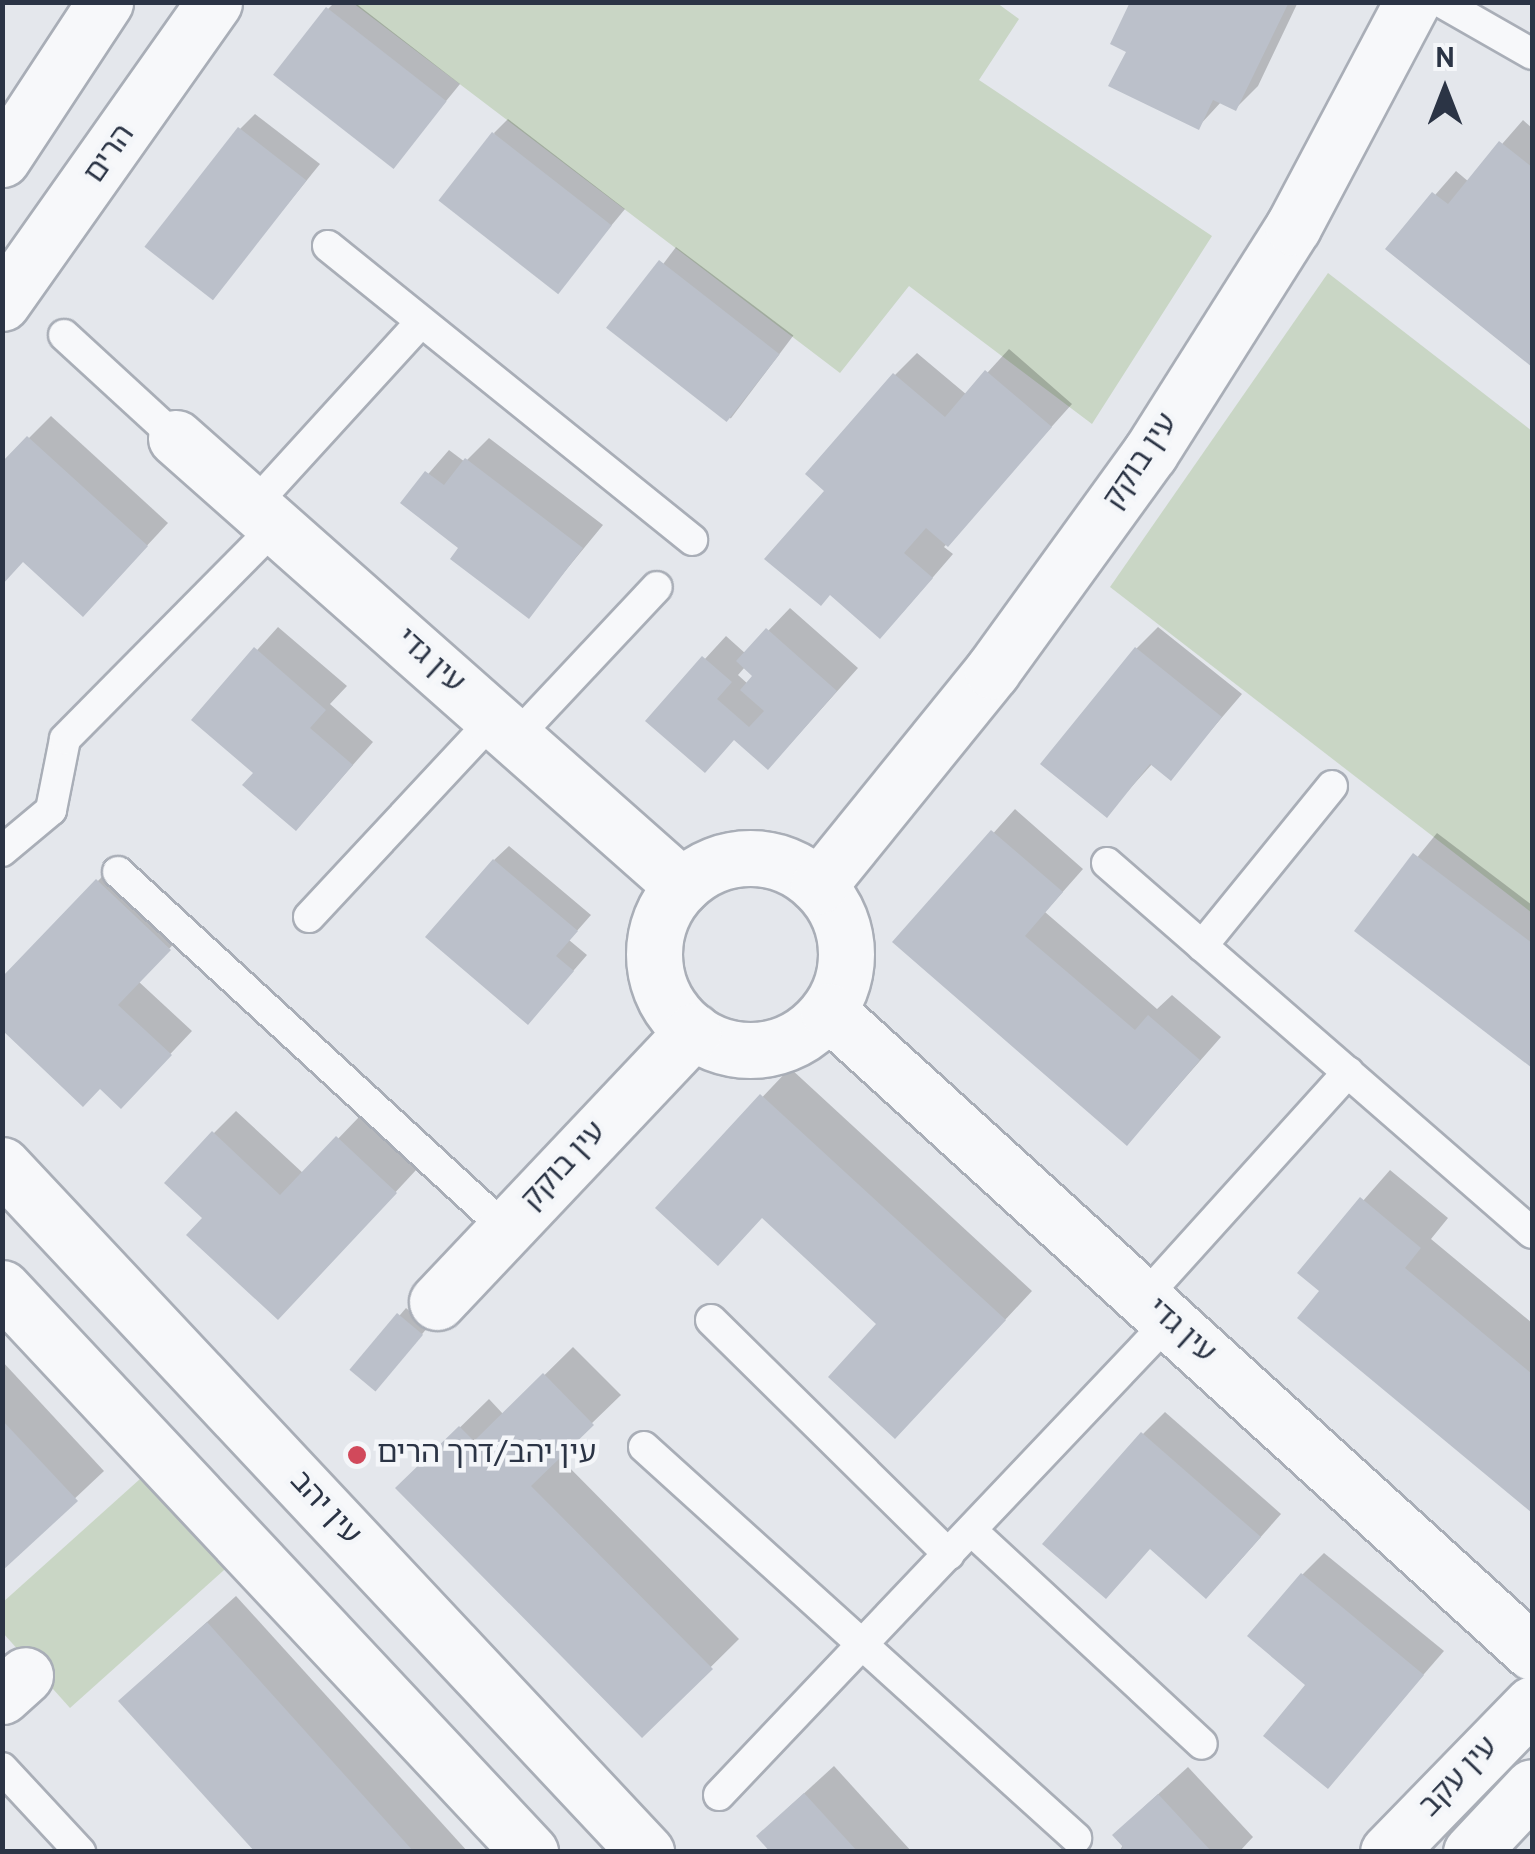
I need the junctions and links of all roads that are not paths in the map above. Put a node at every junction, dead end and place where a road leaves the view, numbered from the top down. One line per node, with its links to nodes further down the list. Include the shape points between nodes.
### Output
1 (104, 2): 6 (street)
2 (214, 2): 8 (street, הרים)
3 (1412, 2): 21 (street, עין בוקק, via 1293,227 1150,454 992,672)
4 (1440, 2): 5 (lane)
5 (1532, 54)
6 (2, 158)
7 (328, 246): 9 (lane)
8 (2, 303)
9 (421, 322): 12 (lane); 13 (lane)
10 (64, 335): 11 (lane)
11 (176, 438): 12 (street, עין גדי)
12 (265, 516): 15 (street, עין גדי); 17 (lane, via 65,739 51,810)
13 (692, 540)
14 (657, 587): 15 (lane)
15 (504, 729): 20 (street, עין גדי); 22 (lane)
16 (1332, 786): 23 (lane)
17 (2, 851)
18 (1107, 863): 23 (lane)
19 (118, 872): 28 (lane)
20 (682, 886): 21 (street, via 719,863 750,859 780,863); 25 (street, via 658,924 653,954 664,998)
21 (818, 886): 24 (street, via 836,910 846,954)
22 (309, 917)
23 (1202, 946): 26 (lane)
24 (828, 1011): 25 (street, via 794,1040 765,1048 719,1045); 32 (street, עין גדי)
25 (693, 1031): 28 (street, עין בוקק)
26 (1348, 1072): 29 (lane); 32 (lane)
27 (2, 1166): 47 (street, עין יהב)
28 (506, 1230): 31 (street, עין בוקק)
29 (1532, 1232)
30 (2, 1288): 46 (street)
31 (437, 1302)
32 (1156, 1311): 35 (lane); 38 (street, עין גדי)
33 (711, 1320): 36 (lane)
34 (644, 1446): 37 (lane)
35 (972, 1531): 36 (lane); 40 (lane)
36 (950, 1555): 37 (lane)
37 (864, 1645): 43 (lane); 44 (lane)
38 (1532, 1652)
39 (1532, 1704): 48 (street, עין עקב)
40 (1202, 1744)
41 (2, 1768): 45 (lane)
42 (1532, 1787): 49 (street, עין עקב)
43 (719, 1796)
44 (1076, 1838)
45 (80, 1852)
46 (530, 1852)
47 (646, 1852)
48 (1388, 1852)
49 (1471, 1852)

